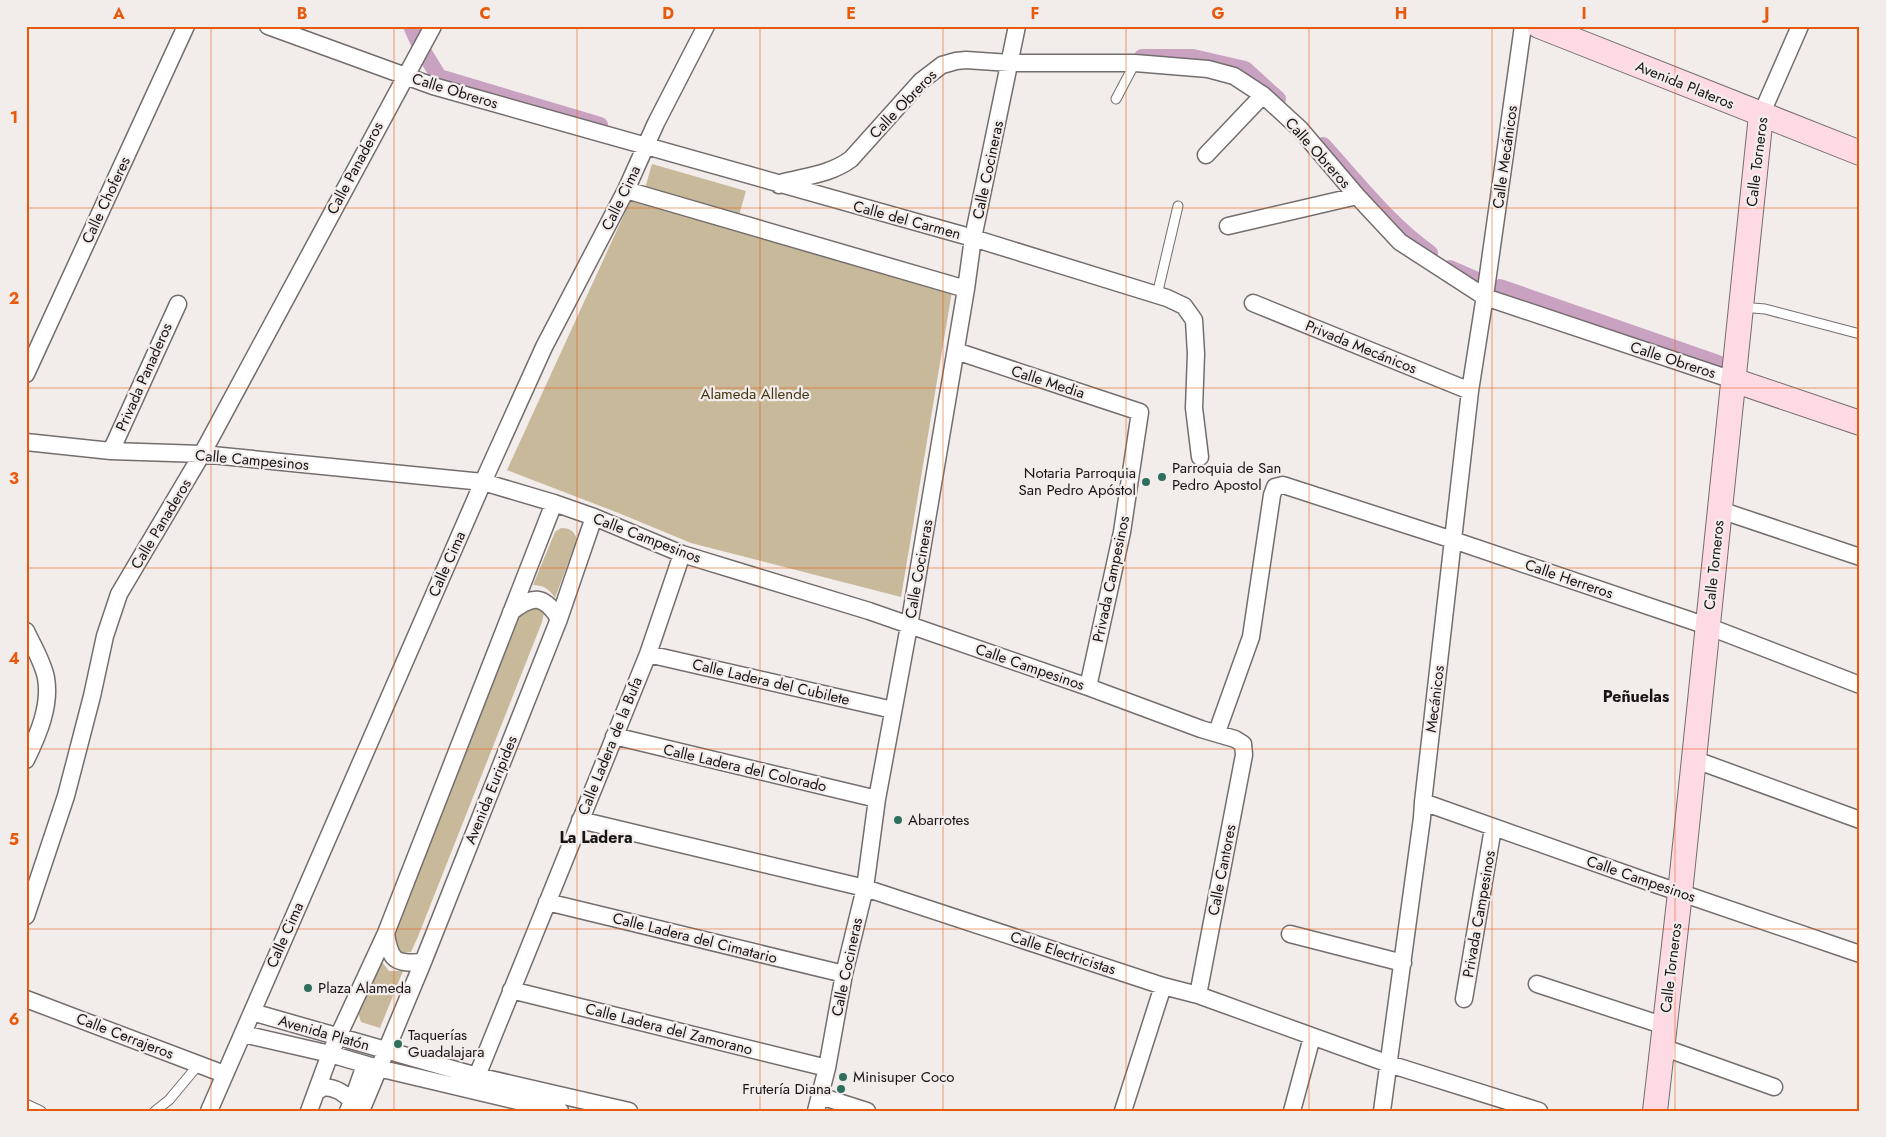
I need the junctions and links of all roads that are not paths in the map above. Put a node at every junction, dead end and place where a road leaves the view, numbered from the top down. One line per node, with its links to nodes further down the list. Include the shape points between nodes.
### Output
1 (186, 26): 32 (street, Calle Choferes)
2 (268, 26): 11 (street, Calle Obreros)
3 (433, 26): 11 (street, Calle Panaderos)
4 (706, 26): 15 (street, Calle Cima)
5 (1017, 26): 10 (street, Calle Cocineras)
6 (1523, 26): 25 (street, Calle Mecánicos)
7 (1538, 26): 14 (street, Avenida Plateros)
8 (1800, 26): 14 (street, Calle Torneros)
9 (1135, 63): 10 (street, Calle Obreros); 12 (street, Calle Obreros, via 1208,69 1234,76); 13 (lane)
10 (1010, 64): 18 (street, Calle Obreros, via 966,60 942,65 921,81 846,163 827,172); 23 (street, Calle Cocineras)
11 (405, 76): 15 (street, Calle Obreros); 39 (street, Calle Panaderos)
12 (1263, 95): 17 (street); 20 (street, Calle Obreros, via 1300,129)
13 (1116, 99)
14 (1761, 115): 16 (street, Avenida Plateros); 29 (street, Calle Torneros)
15 (646, 145): 18 (street, Calle del Carmen); 19 (street, Calle Cima)
16 (1860, 153)
17 (1206, 155)
18 (779, 185): 23 (street, Calle del Carmen)
19 (626, 190): 24 (street); 41 (street, Calle Cima, via 544,347)
20 (1357, 196): 22 (street); 25 (street, Calle Obreros, via 1400,242)
21 (1178, 206): 26 (lane)
22 (1228, 226)
23 (973, 238): 24 (street, Calle Cocineras); 26 (street, Calle del Carmen)
24 (966, 289): 31 (street, Calle Cocineras)
25 (1486, 292): 33 (street, Calle Obreros); 34 (street, Mecánicos)
26 (1162, 297): 40 (street, Calle del Carmen, via 1184,306 1194,320 1194,408)
27 (1253, 303): 34 (street, Privada Mecánicos)
28 (178, 304): 38 (street, Privada Panaderos)
29 (1740, 307): 30 (lane, via 1765,309); 33 (street, Calle Torneros)
30 (1860, 334)
31 (956, 351): 35 (street, Calle Media); 50 (street, Calle Cocineras)
32 (26, 374)
33 (1733, 380): 36 (street, Calle Obreros); 43 (street, Calle Torneros)
34 (1470, 390): 45 (street, Mecánicos)
35 (1140, 412): 55 (street, Privada Campesinos, via 1122,532)
36 (1860, 423)
37 (26, 442): 38 (street, Calle Campesinos)
38 (111, 451): 39 (street, Calle Campesinos)
39 (202, 454): 41 (street, Calle Campesinos); 70 (street, Calle Panaderos, via 119,594 105,636 66,796)
40 (1200, 457)
41 (483, 482): 42 (street, Calle Campesinos); 83 (street, Calle Cima)
42 (554, 503): 44 (street, Calle Campesinos); 48 (street)
43 (1720, 510): 47 (street); 51 (street, Calle Torneros)
44 (594, 518): 46 (street, Calle Campesinos); 49 (street, Avenida Euripides)
45 (1453, 540): 51 (street, Calle Herreros); 57 (street, Calle Herreros, via 1282,485 1275,487 1251,637); 63 (street, Mecánicos)
46 (682, 554): 50 (street, Calle Campesinos); 53 (street, Calle Ladera de la Bufa)
47 (1860, 557)
48 (511, 612): 49 (street, via 525,601 537,599 548,604); 71 (street)
49 (559, 619): 74 (street, Avenida Euripides)
50 (909, 626): 55 (street, Calle Campesinos); 56 (street, Calle Cocineras)
51 (1707, 626): 54 (street, Calle Herreros); 60 (street, Calle Torneros)
52 (26, 631): 61 (street, via 46,676 48,697)
53 (648, 654): 56 (street, Calle Ladera del Cubilete); 58 (street, Calle Ladera de la Bufa)
54 (1860, 686)
55 (1088, 687): 57 (street, Calle Campesinos)
56 (893, 710): 62 (street, Calle Cocineras)
57 (1217, 732): 59 (street, Calle Campesinos)
58 (614, 736): 62 (street, Calle Ladera del Colorado); 64 (street, Calle Ladera de la Bufa)
59 (1243, 744): 80 (street, Calle Cantores, via 1244,755)
60 (1693, 759): 65 (street); 68 (street, Calle Torneros)
61 (26, 760)
62 (877, 799): 67 (street, Calle Cocineras)
63 (1423, 802): 66 (street, Calle Campesinos); 75 (street, Mecánicos)
64 (580, 820): 67 (street, Calle Electricistas); 69 (street, Calle Ladera de la Bufa)
65 (1860, 820)
66 (1493, 828): 68 (street, Calle Campesinos); 82 (street, Privada Campesinos)
67 (865, 888): 76 (street, Calle Cocineras); 78 (street, Calle Electricistas)
68 (1680, 893): 73 (street, Calle Campesinos); 85 (street, Calle Torneros)
69 (547, 902): 76 (street, Calle Ladera del Cimatario); 79 (street, Calle Ladera de la Bufa)
70 (26, 916)
71 (386, 933): 74 (street, via 388,950 396,960); 87 (street)
72 (1290, 934): 75 (street)
73 (1860, 954)
74 (423, 962): 88 (street, Avenida Euripides)
75 (1403, 963): 91 (street, Mecánicos)
76 (844, 974): 93 (street, Calle Cocineras)
77 (1537, 984): 85 (street)
78 (1163, 986): 80 (street, Calle Electricistas); 109 (street)
79 (511, 990): 93 (street, Calle Ladera del Zamorano); 95 (street, Calle Ladera de la Bufa)
80 (1198, 995): 86 (street, Calle Electricistas)
81 (26, 999): 90 (street, Calle Cerrajeros)
82 (1464, 999)
83 (252, 1012): 84 (street, Calle Cima); 87 (street, Avenida Platón)
84 (243, 1034): 89 (street, Avenida Platón); 94 (street, Calle Cima)
85 (1663, 1036): 96 (street); 113 (street, Calle Torneros)
86 (1312, 1037): 91 (street, Calle Electricistas); 110 (street)
87 (338, 1038): 88 (street, Avenida Platón); 89 (street)
88 (386, 1050): 92 (street, Avenida Euripides); 95 (street, Avenida Platón)
89 (330, 1054): 92 (street, Avenida Platón); 97 (street)
90 (199, 1064): 94 (street, Calle Cerrajeros); 103 (lane, via 169,1100)
91 (1389, 1064): 111 (street, Mecánicos); 112 (street, Calle Electricistas)
92 (371, 1066): 101 (street, Avenida Euripides); 106 (street, Avenida Platón)
93 (827, 1068): 98 (street, Calle Cocineras)
94 (224, 1074): 104 (street, Calle Cima)
95 (477, 1076): 100 (street, Avenida Platón)
96 (1774, 1086)
97 (316, 1092): 101 (street, Avenida Euripides, via 324,1086 333,1087 345,1093); 105 (street)
98 (818, 1103): 108 (street)
99 (26, 1104): 102 (lane)
100 (571, 1104): 107 (street, Avenida Platón)
101 (354, 1108)
102 (41, 1111)
103 (155, 1111)
104 (209, 1111)
105 (309, 1111)
106 (560, 1111)
107 (629, 1111)
108 (867, 1111)
109 (1123, 1111)
110 (1292, 1111)
111 (1382, 1111)
112 (1539, 1111)
113 (1655, 1111)

